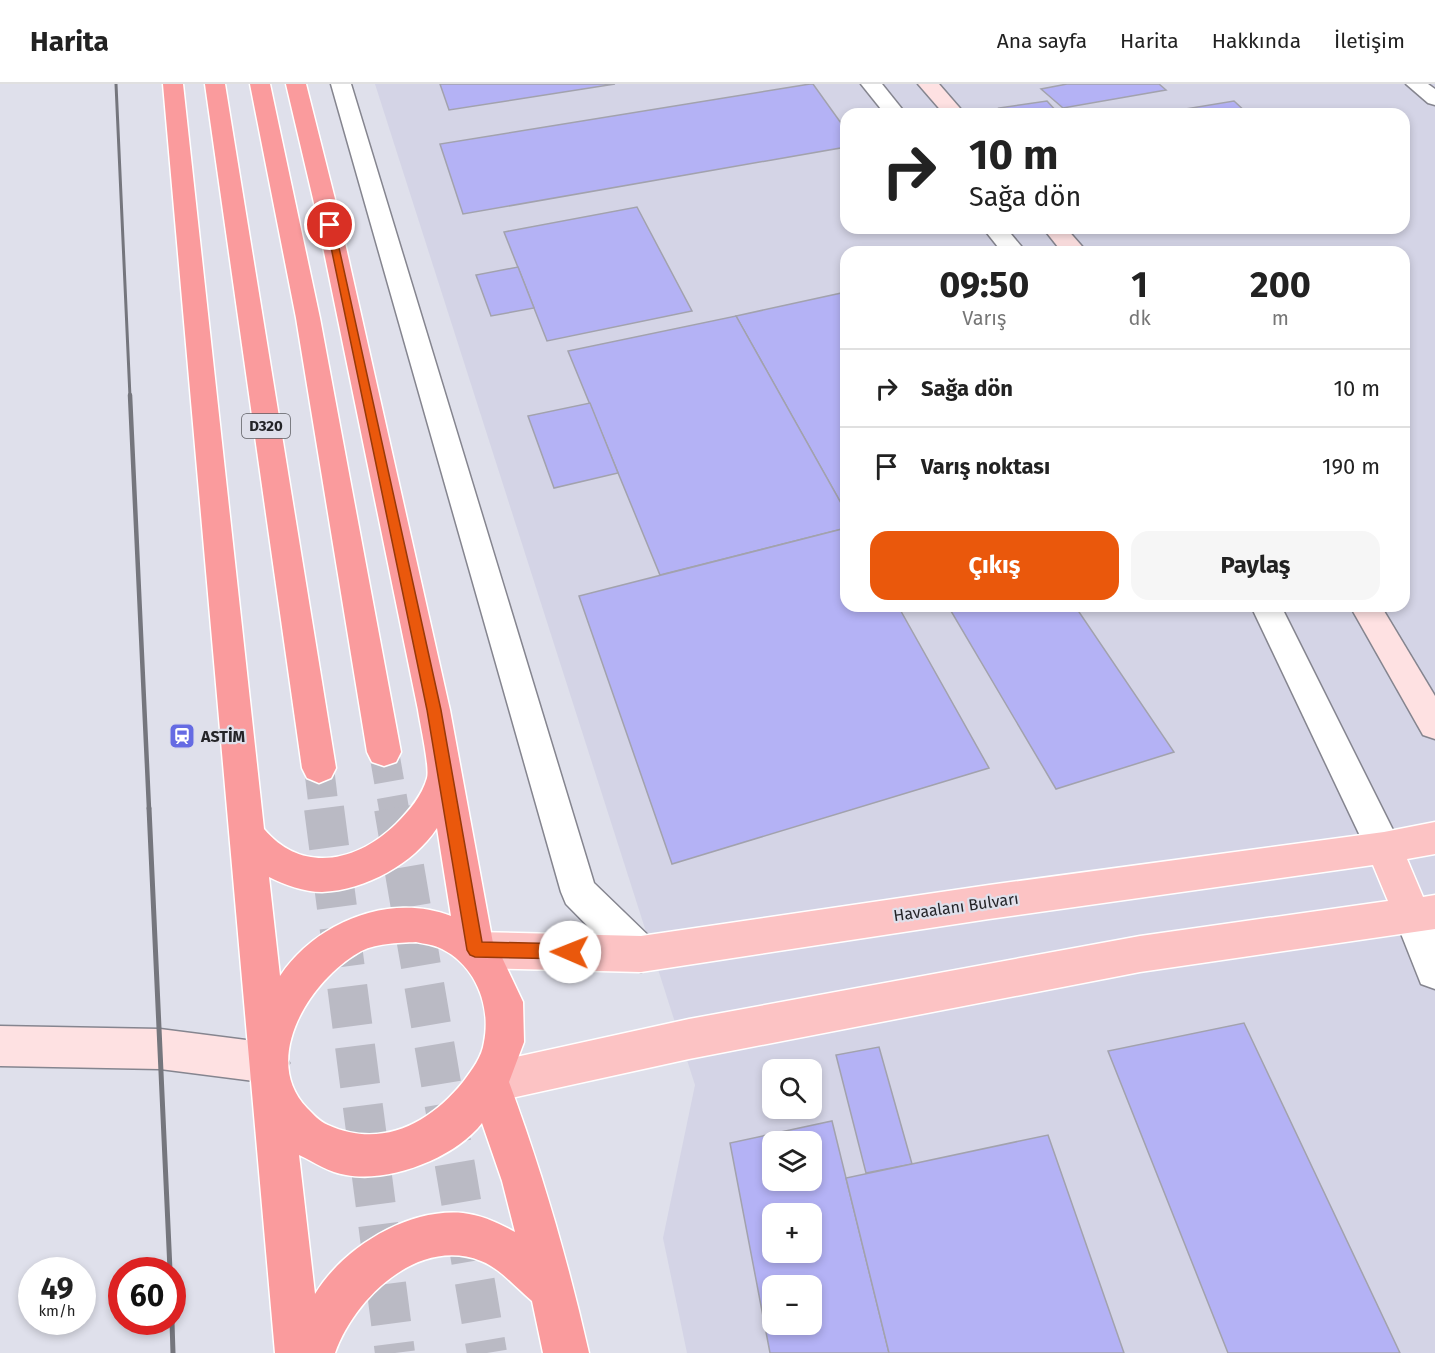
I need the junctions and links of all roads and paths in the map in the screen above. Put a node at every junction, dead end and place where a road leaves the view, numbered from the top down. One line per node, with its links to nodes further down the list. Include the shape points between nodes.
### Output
1 (173, 84): 22 (highway)
2 (215, 84): 20 (highway, D320)
3 (260, 84): 19 (highway, via 308,318)
4 (296, 84): 21 (highway, via 325,203)
5 (341, 84): 27 (street, via 579,892)
6 (871, 84): 10 (street)
7 (928, 84): 11 (street)
8 (1416, 84): 9 (street)
9 (1435, 99)
10 (891, 108)
11 (950, 108)
12 (998, 234): 14 (street)
13 (1059, 234): 15 (street)
14 (1009, 246)
15 (1070, 246)
16 (1269, 612): 24 (street)
17 (1369, 612): 18 (street)
18 (1435, 725)
19 (384, 752)
20 (319, 768)
21 (445, 776): 22 (highway, via 441,791 414,831 374,862 348,873 317,875 291,870 267,858); 26 (highway)
22 (246, 834): 30 (highway)
23 (1435, 838): 24 (main road, Havaalanı Bulvarı)
24 (1384, 848): 25 (main road); 27 (main road, Havaalanı Bulvarı)
25 (1424, 914): 28 (street); 31 (main road, via 1140,954 689,1040)
26 (475, 950): 27 (main road, Havaalanı Bulvarı); 30 (highway, via 448,933 416,925 380,927 346,940 315,962 290,991 273,1026); 31 (highway, via 496,976 505,1009 503,1046)
27 (641, 954)
28 (1435, 971)
29 (0, 1046): 30 (street, via 160,1049)
30 (269, 1063): 31 (highway, via 275,1097 293,1127 321,1148 356,1157 395,1154 432,1140 465,1115); 33 (highway)
31 (489, 1083): 32 (highway, via 523,1181)
32 (552, 1288): 34 (highway, via 484,1240 434,1236 404,1244 367,1268 336,1303); 35 (highway)
33 (298, 1353)
34 (312, 1353)
35 (566, 1353)

